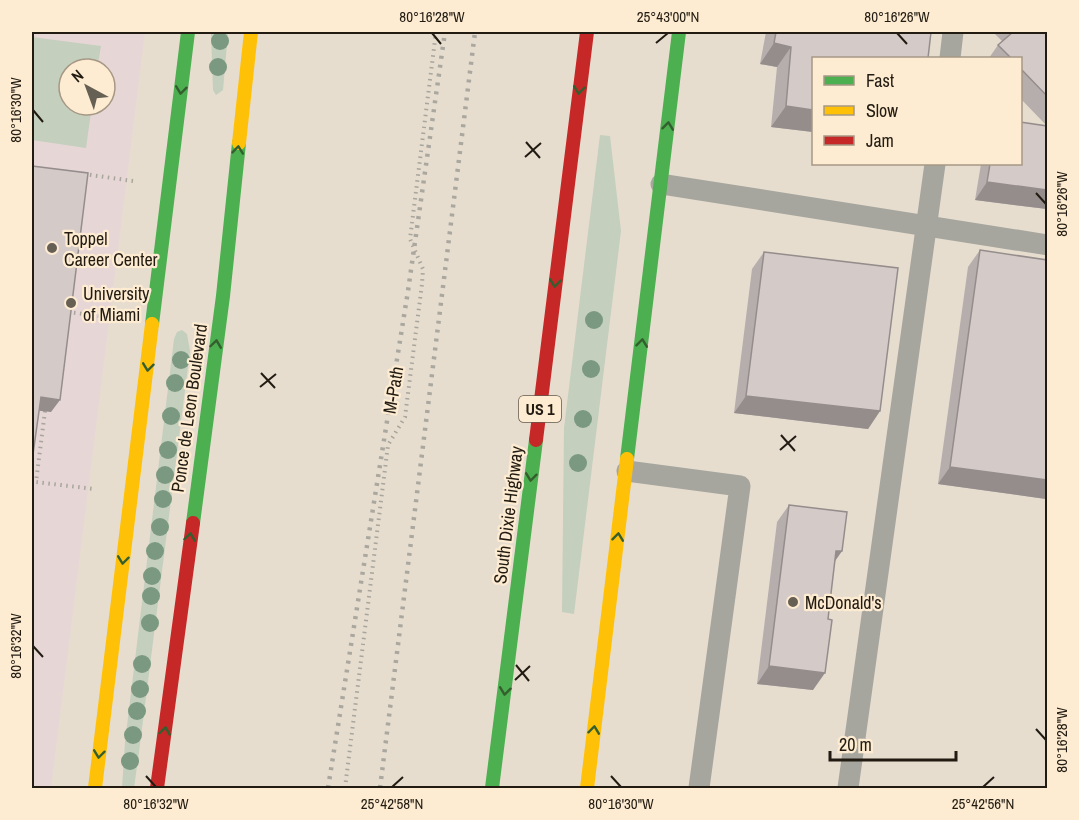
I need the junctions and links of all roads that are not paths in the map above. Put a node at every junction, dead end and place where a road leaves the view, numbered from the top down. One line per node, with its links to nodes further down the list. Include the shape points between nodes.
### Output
1 (188, 32): 12 (main road, one-way to 12)
2 (251, 32): 13 (main road, Ponce de Leon Boulevard, one-way to 2, via 223,296)
3 (586, 32): 14 (main road, South Dixie Highway / US 1, one-way to 14)
4 (679, 32): 8 (main road, one-way to 4)
5 (954, 32): 6 (lane)
6 (950, 57)
7 (935, 165): 9 (lane)
8 (661, 184): 9 (lane); 11 (main road, one-way to 8)
9 (927, 227): 10 (lane); 17 (lane)
10 (1047, 245)
11 (627, 471): 15 (main road, one-way to 11); 16 (lane, via 740,486)
12 (95, 789)
13 (157, 789)
14 (492, 789)
15 (586, 789)
16 (699, 789)
17 (848, 789)

